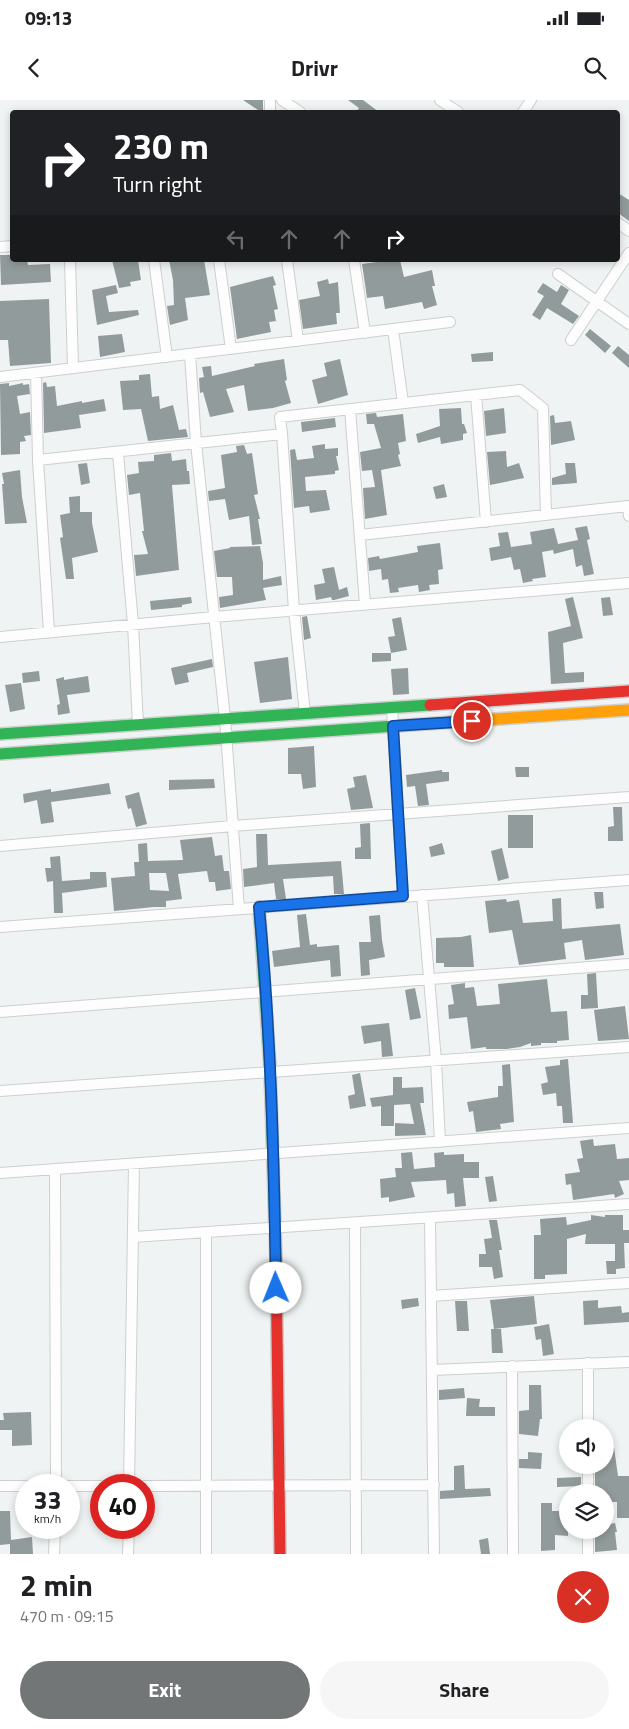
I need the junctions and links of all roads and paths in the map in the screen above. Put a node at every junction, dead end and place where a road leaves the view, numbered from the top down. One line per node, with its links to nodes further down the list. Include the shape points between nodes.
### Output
1 (284, 100): 3 (street)
2 (440, 100): 4 (street)
3 (297, 110)
4 (455, 110)
5 (629, 253): 12 (street)
6 (70, 262): 22 (street)
7 (154, 262): 21 (street)
8 (219, 262): 19 (street)
9 (287, 262): 18 (street)
10 (354, 262): 16 (street)
11 (558, 274): 12 (street)
12 (597, 301): 14 (street); 17 (street)
13 (450, 322): 15 (street)
14 (629, 324)
15 (393, 329): 16 (street); 26 (street)
16 (365, 333): 18 (street)
17 (572, 340)
18 (298, 341): 19 (street)
19 (231, 349): 20 (street)
20 (190, 354): 21 (street); 29 (street)
21 (167, 357): 22 (street)
22 (73, 368): 23 (street)
23 (36, 373): 24 (street); 31 (street)
24 (0, 377)
25 (476, 395): 26 (street); 32 (street, via 520,390 543,408); 34 (street)
26 (403, 403): 27 (street)
27 (350, 409): 28 (street, via 280,417); 35 (street)
28 (282, 434): 29 (street); 38 (street)
29 (196, 443): 30 (street); 39 (street)
30 (118, 452): 31 (street); 40 (street)
31 (38, 460): 41 (street)
32 (546, 515): 33 (street, via 628,506); 34 (street)
33 (629, 516)
34 (486, 522): 35 (street)
35 (360, 535): 37 (street)
36 (629, 583): 37 (street)
37 (365, 604): 38 (street)
38 (294, 610): 39 (street); 46 (street)
39 (214, 617): 40 (street); 47 (street)
40 (133, 624): 41 (street); 48 (street)
41 (49, 632): 42 (street)
42 (0, 637)
43 (629, 691): 44 (street)
44 (392, 708): 46 (street); 49 (street)
45 (629, 710): 49 (street)
46 (305, 713): 47 (street)
47 (225, 719): 48 (street); 51 (street)
48 (138, 725): 50 (street)
49 (393, 726): 51 (street); 54 (street)
50 (0, 734)
51 (226, 737): 52 (street); 55 (street)
52 (0, 754)
53 (629, 796): 54 (street)
54 (398, 814): 55 (street); 59 (street)
55 (233, 826): 56 (street); 61 (street)
56 (0, 846)
57 (629, 880): 58 (street)
58 (422, 895): 59 (street); 64 (street)
59 (403, 896): 60 (street)
60 (259, 907): 61 (street); 65 (street)
61 (239, 909): 62 (street)
62 (0, 927)
63 (629, 964): 64 (street)
64 (428, 979): 65 (street); 68 (street)
65 (267, 991): 66 (street); 69 (street)
66 (0, 1012)
67 (629, 1047): 68 (street)
68 (436, 1061): 69 (street); 72 (street)
69 (270, 1073): 70 (street); 73 (street)
70 (0, 1091)
71 (629, 1128): 72 (street)
72 (440, 1142): 73 (street)
73 (274, 1153): 74 (street); 80 (street)
74 (134, 1164): 75 (street); 82 (street)
75 (55, 1169): 76 (street); 90 (street)
76 (0, 1173)
77 (629, 1204): 78 (street)
78 (430, 1218): 79 (street); 84 (street)
79 (355, 1223): 80 (street); 92 (street)
80 (275, 1228): 81 (street); 98 (street)
81 (206, 1232): 82 (street); 97 (street)
82 (133, 1237): 91 (street)
83 (629, 1283): 84 (street)
84 (431, 1296): 88 (street)
85 (629, 1362): 86 (street)
86 (588, 1363): 87 (street); 89 (street)
87 (512, 1366): 88 (street); 108 (street)
88 (432, 1370): 93 (street)
89 (588, 1419)
90 (56, 1474)
91 (129, 1474)
92 (357, 1485): 93 (street); 98 (street); 106 (street)
93 (434, 1485): 107 (street)
94 (0, 1486): 95 (street)
95 (15, 1486)
96 (155, 1486): 97 (street)
97 (207, 1486): 98 (street); 104 (street)
98 (279, 1486): 105 (street)
99 (55, 1539): 102 (street)
100 (129, 1539): 103 (street)
101 (588, 1539): 109 (street)
102 (54, 1554)
103 (128, 1554)
104 (206, 1554)
105 (280, 1554)
106 (356, 1554)
107 (434, 1554)
108 (513, 1554)
109 (588, 1554)

